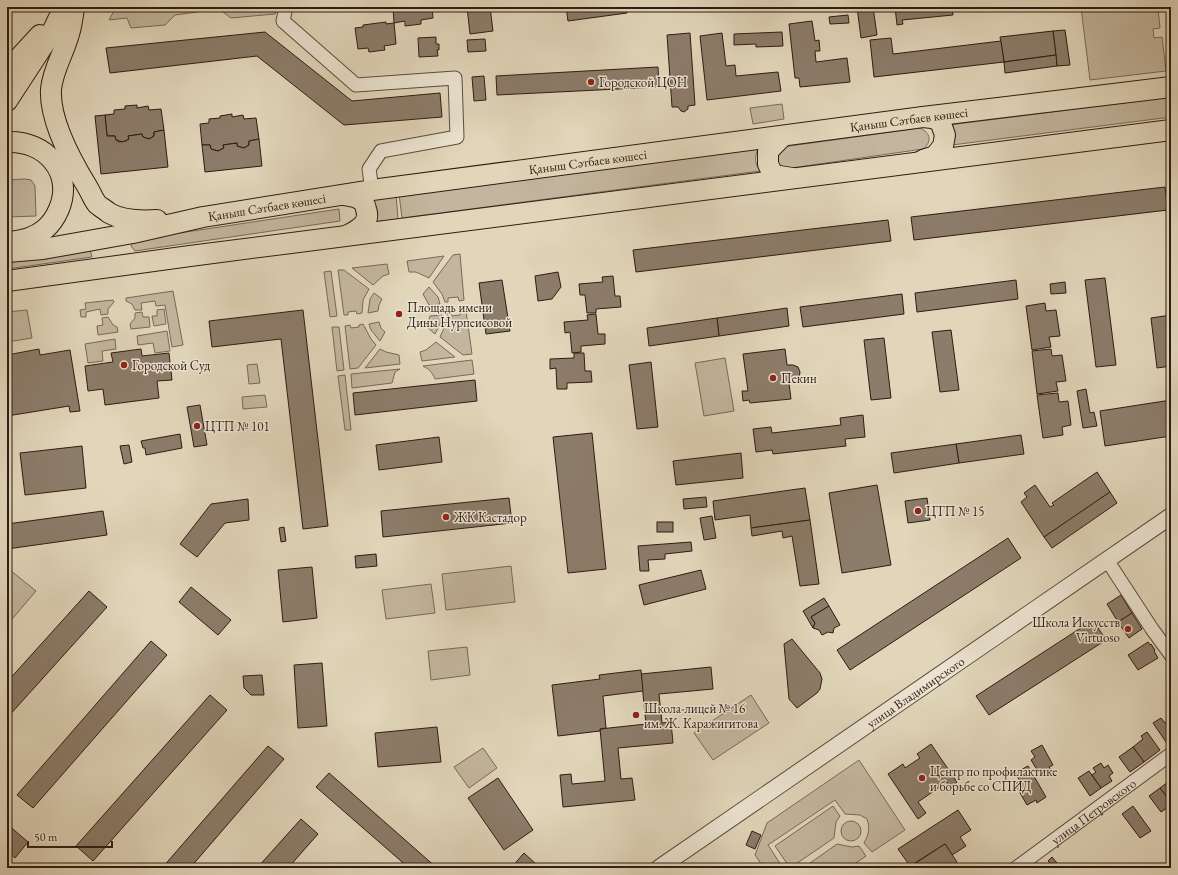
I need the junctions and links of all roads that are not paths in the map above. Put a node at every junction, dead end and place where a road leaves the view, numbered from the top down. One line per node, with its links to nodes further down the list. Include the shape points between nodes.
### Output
1 (286, 7): 12 (street, via 283,21 356,85 455,78 458,137 381,151 369,169)
2 (66, 9): 3 (main road); 5 (main road); 14 (main road, via 73,21 53,73 52,109 78,173 93,198 111,214 127,219)
3 (7, 71)
4 (1171, 87): 6 (main road, Қаныш Сәтбаев көшесі)
5 (7, 101)
6 (923, 117): 8 (main road, Қаныш Сәтбаев көшесі); 10 (main road, via 940,122 945,135 943,146 935,156)
7 (1171, 130): 10 (main road)
8 (783, 136): 11 (main road, via 768,151 768,164 773,175); 12 (main road, Қаныш Сәтбаев көшесі)
9 (7, 142): 17 (main road, via 32,145 47,154 59,170 64,184 63,199 56,216 46,229 30,238)
10 (918, 162): 11 (main road)
11 (792, 178): 16 (main road)
12 (372, 190): 13 (main road, Қаныш Сәтбаев көшесі)
13 (343, 195): 14 (main road, Қаныш Сәтбаев көшесі); 16 (main road, via 361,200 368,212 366,222 361,228)
14 (203, 217): 15 (main road, Қаныш Сәтбаев көшесі)
15 (132, 233): 18 (main road, Қаныш Сәтбаев көшесі, via 43,249); 19 (main road, via 126,244 129,257)
16 (348, 235): 19 (main road)
17 (7, 242)
18 (7, 252)
19 (137, 263): 20 (main road)
20 (7, 281)
21 (1171, 516): 22 (street, улица Владимирского)
22 (1107, 560): 23 (street); 25 (street, улица Владимирского)
23 (1171, 655)
24 (1171, 754): 26 (street, улица Петровского)
25 (659, 868)
26 (1016, 868)

